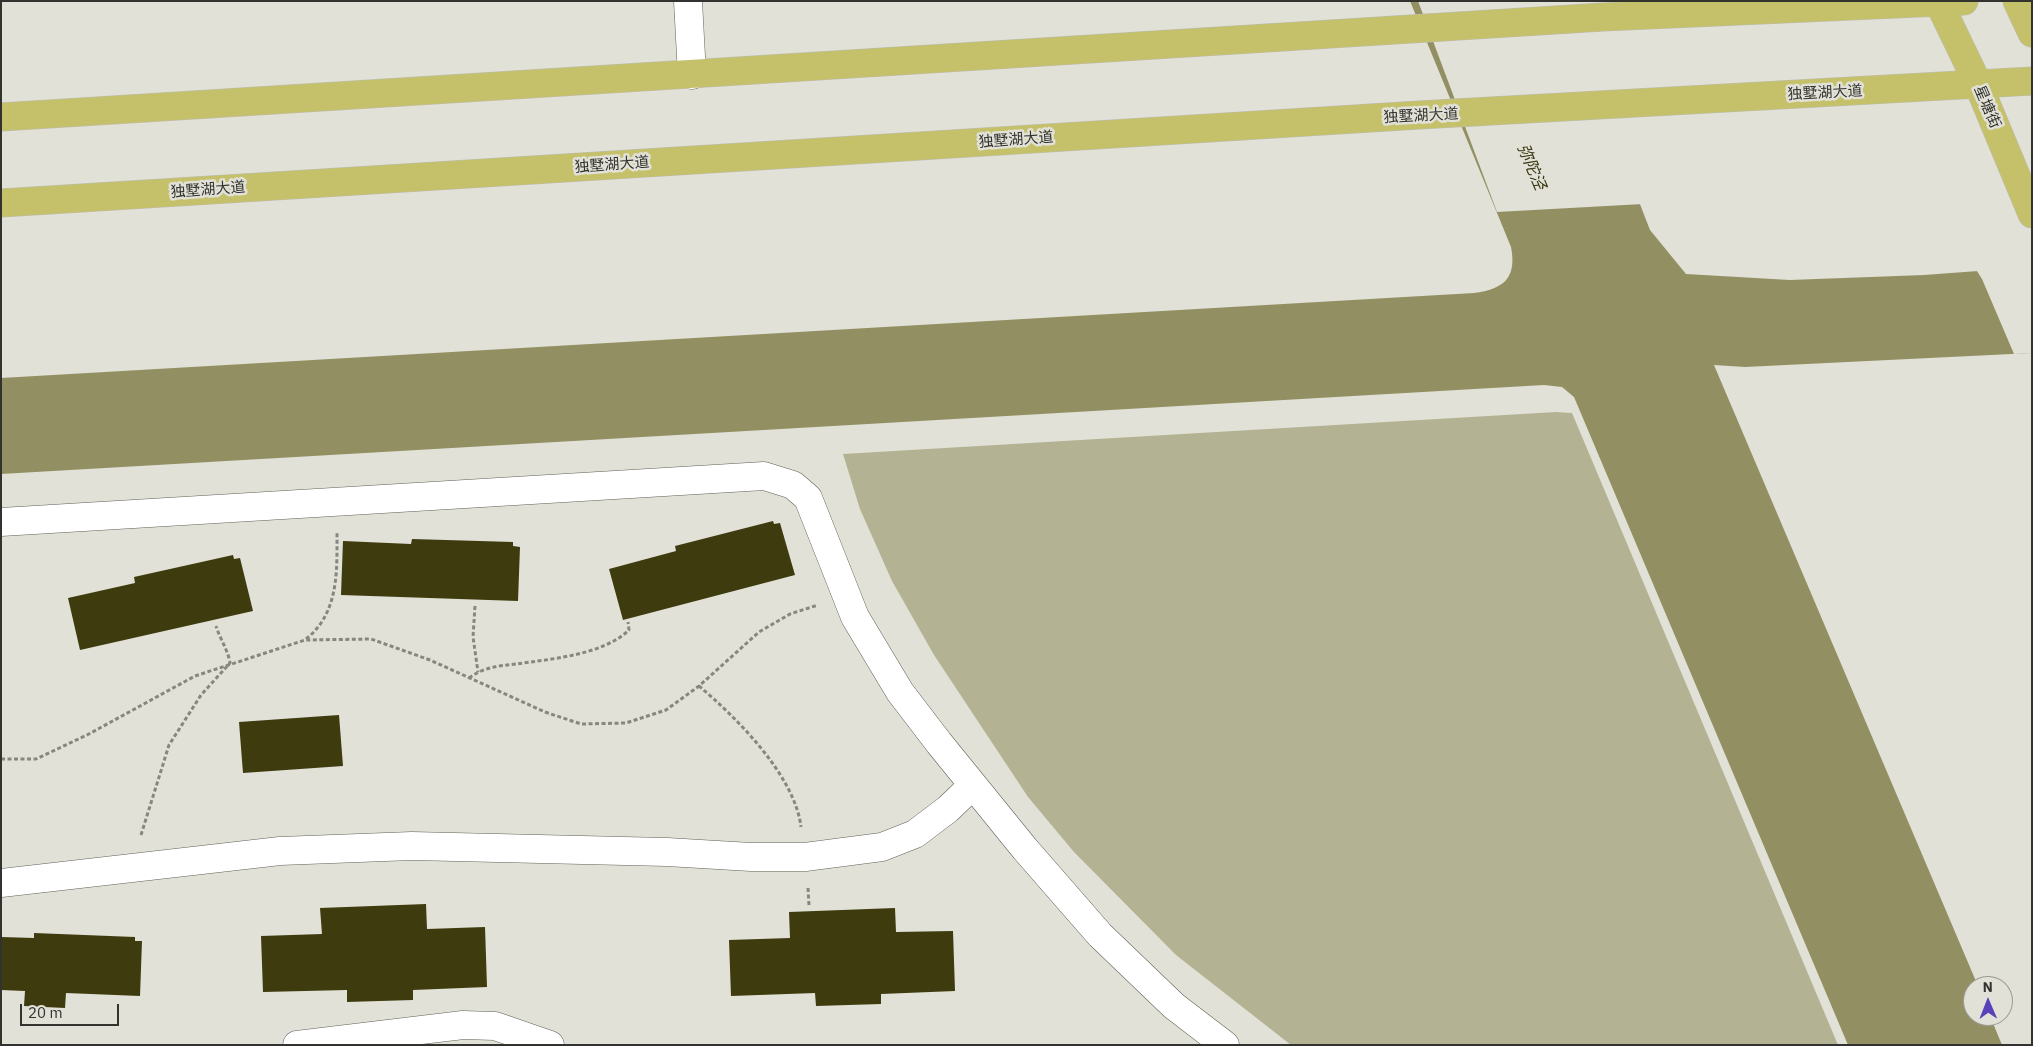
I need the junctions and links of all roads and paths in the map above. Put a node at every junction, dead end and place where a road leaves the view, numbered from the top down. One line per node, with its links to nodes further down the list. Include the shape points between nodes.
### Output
1 (688, 1): 5 (lane)
2 (2017, 1): 4 (main road)
3 (1947, 2): 5 (main road, via 1603,17); 7 (main road, 星塘街)
4 (2032, 34)
5 (692, 75): 8 (main road)
6 (2032, 81): 7 (main road, 独墅湖大道)
7 (1978, 84): 9 (main road, 独墅湖大道, via 1419,115); 10 (main road, 星塘街)
8 (1, 117)
9 (1, 203)
10 (2032, 214)
11 (338, 502): 12 (lane); 13 (lane, via 764,476 793,485 808,498); 17 (path, via 336,587 327,613)
12 (1, 522)
13 (848, 598): 21 (path, via 790,614 759,632); 23 (lane, via 855,617 900,692)
14 (475, 606): 19 (path, via 473,637)
15 (628, 622): 19 (path, via 629,630 609,645)
16 (216, 626): 18 (path)
17 (306, 640): 18 (path); 20 (path, via 371,639)
18 (230, 663): 22 (path, via 195,676 36,759); 25 (path, via 201,695 168,745 141,836)
19 (478, 672): 20 (path)
20 (469, 678): 21 (path, via 581,724 626,723 666,710)
21 (699, 686): 24 (path, via 722,705 786,783 800,819)
22 (1, 759)
23 (973, 785): 24 (lane, via 915,834 882,847); 30 (lane, via 1100,935 1174,1006)
24 (804, 857): 25 (lane, via 412,846 280,851); 27 (path)
25 (142, 867): 26 (lane)
26 (1, 883)
27 (809, 905)
28 (297, 1045): 29 (lane, via 463,1026 495,1026)
29 (550, 1045)
30 (1225, 1045)

